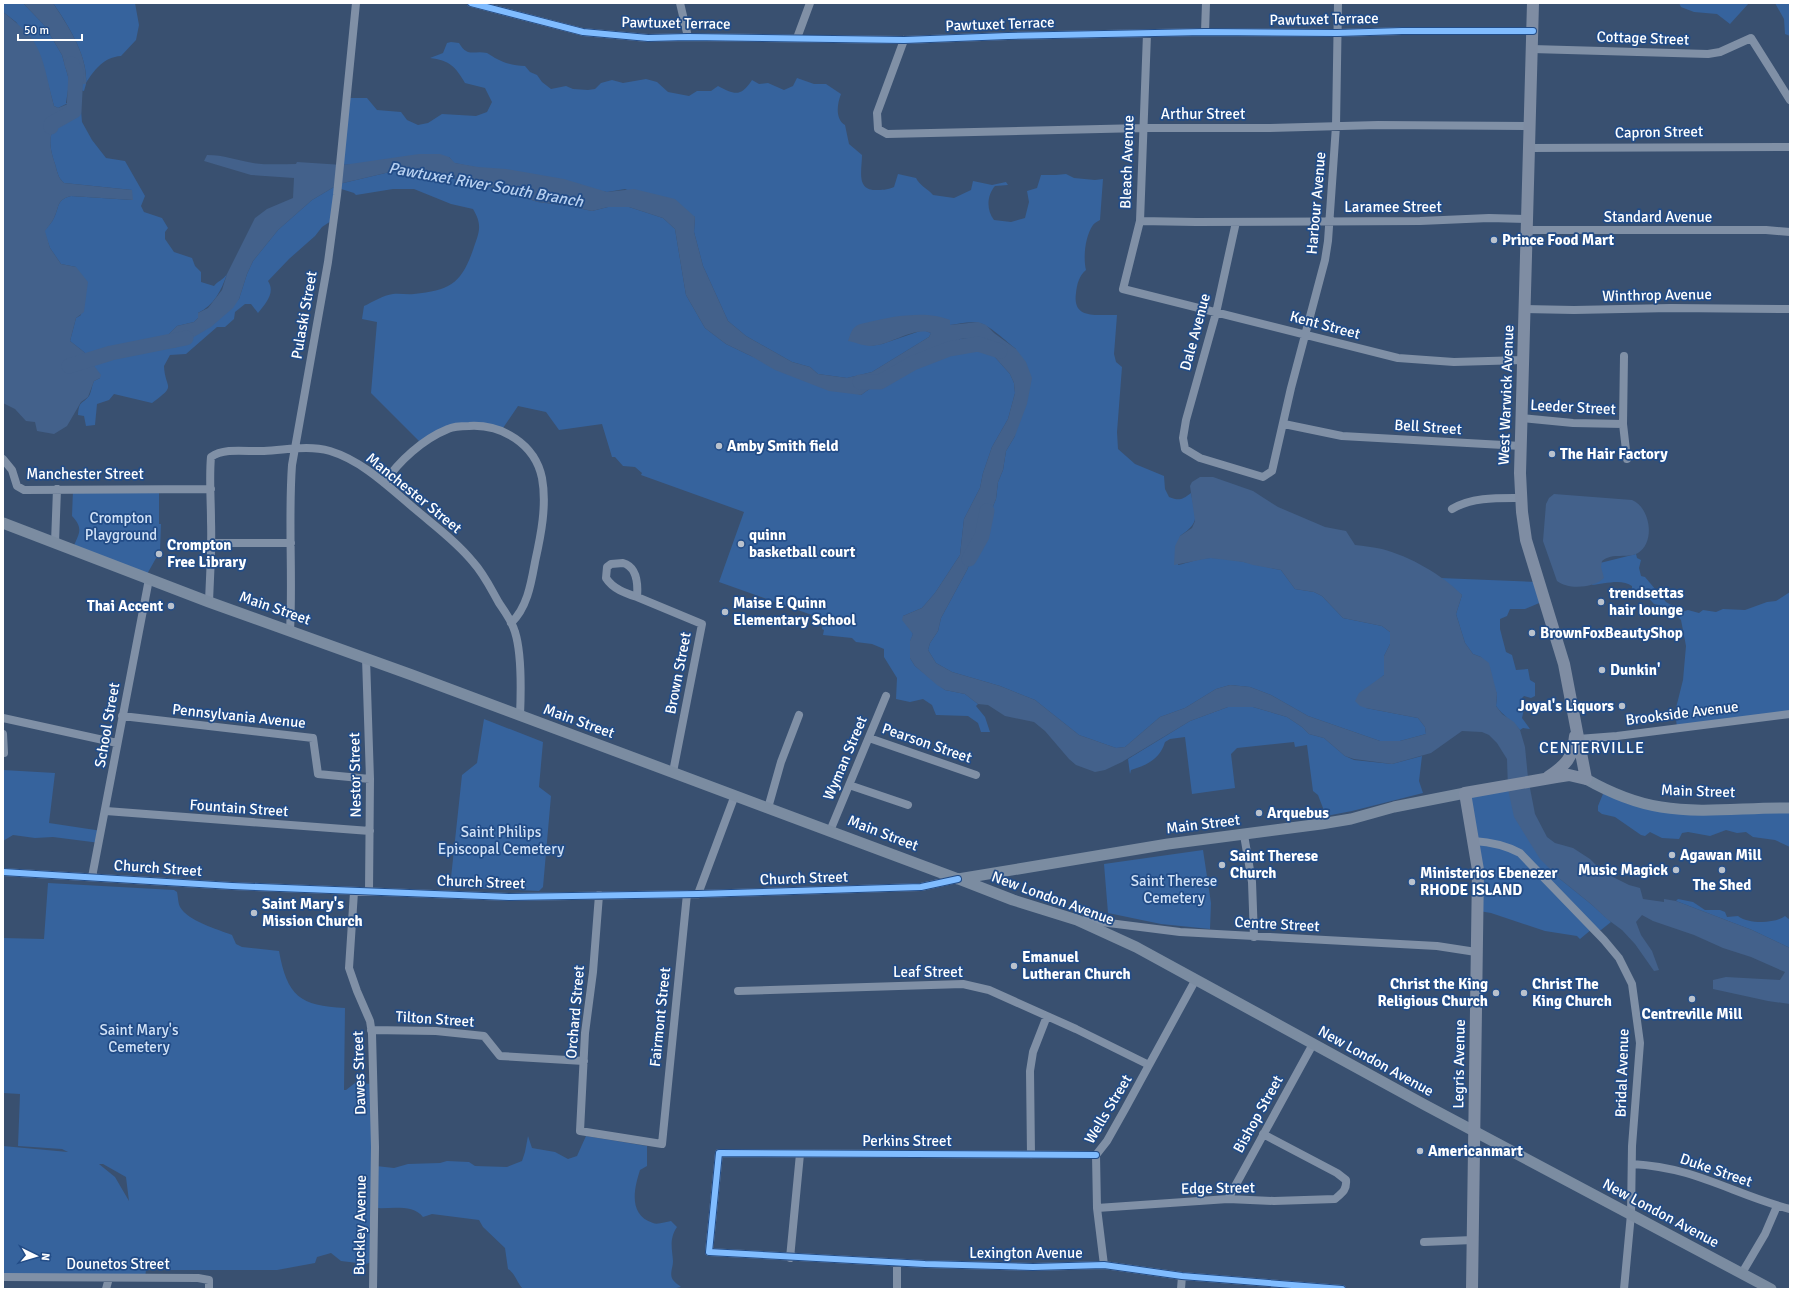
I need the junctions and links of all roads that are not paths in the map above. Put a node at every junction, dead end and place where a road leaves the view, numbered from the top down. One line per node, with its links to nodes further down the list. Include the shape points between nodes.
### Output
1 (356, 3): 38 (street, Pulaski Street, via 328,262)
2 (471, 3): 12 (street, Pawtuxet Terrace, via 583,32 648,38)
3 (680, 3): 12 (street)
4 (810, 3): 13 (street)
5 (1206, 3): 8 (street)
6 (1338, 3): 10 (street, Harbour Avenue)
7 (1533, 3): 9 (main road, West Warwick Avenue)
8 (1205, 32): 10 (street, Pawtuxet Terrace); 11 (street, Pawtuxet Terrace)
9 (1533, 32): 10 (street, Pawtuxet Terrace); 15 (main road, West Warwick Avenue)
10 (1337, 33): 17 (street, Harbour Avenue)
11 (1147, 34): 14 (street, Pawtuxet Terrace); 19 (street, Bleach Avenue)
12 (688, 36): 13 (street, Pawtuxet Terrace)
13 (796, 38): 14 (street, Pawtuxet Terrace)
14 (904, 40): 19 (street, Arthur Street, via 877,113 878,129 887,134)
15 (1532, 50): 16 (street, Cottage Street, via 1708,54 1720,52 1751,38); 18 (main road, West Warwick Avenue)
16 (1790, 100)
17 (1336, 126): 18 (street, Arthur Street); 19 (street, Arthur Street); 23 (street, Harbour Avenue)
18 (1530, 126): 21 (main road, West Warwick Avenue)
19 (1143, 128): 22 (street, Bleach Avenue)
20 (1790, 146): 21 (street, Capron Street)
21 (1529, 148): 25 (main road, West Warwick Avenue)
22 (1140, 221): 24 (street, Laramee Street); 27 (street, Bleach Avenue)
23 (1330, 221): 24 (street, Laramee Street); 25 (street, Laramee Street, via 1489,218); 31 (street, Harbour Avenue, via 1325,260)
24 (1236, 222): 30 (street, Dale Avenue)
25 (1527, 225): 26 (street, Standard Avenue); 28 (main road, West Warwick Avenue)
26 (1790, 232)
27 (1124, 289): 30 (street, Kent Street)
28 (1524, 309): 29 (street, Winthrop Avenue); 33 (main road, West Warwick Avenue)
29 (1790, 309)
30 (1216, 313): 31 (street, Kent Street); 39 (street, Dale Avenue, via 1186,420 1183,438)
31 (1306, 334): 33 (street, Kent Street, via 1398,358 1454,362); 35 (street, Harbour Avenue)
32 (1624, 356): 36 (street, Leeder Street)
33 (1523, 360): 34 (main road, West Warwick Avenue)
34 (1522, 418): 36 (street, Leeder Street); 37 (main road, West Warwick Avenue)
35 (1284, 424): 37 (street, Bell Street, via 1333,435); 39 (street, Harbour Avenue, via 1272,471 1263,477 1200,458)
36 (1623, 424): 41 (street, Leeder Street)
37 (1521, 446): 45 (main road, West Warwick Avenue)
38 (294, 448): 42 (street, Manchester Street, via 311,447 330,452 347,459); 44 (street, Manchester Street, via 214,454 211,457 209,477); 48 (street, Pulaski Street, via 290,494)
39 (1185, 449)
40 (3, 459): 43 (street, Manchester Street, via 12,470 16,486 24,490)
41 (1627, 459)
42 (384, 483): 54 (street, Manchester Street, via 438,527 474,562); 54 (street, via 423,443 449,428 475,426 498,429 508,433 528,449 541,477 543,488 541,530 532,580 520,615)
43 (57, 489): 44 (street, Manchester Street); 49 (street)
44 (211, 489): 50 (street)
45 (1521, 498): 46 (street, via 1494,498 1462,503); 64 (main road, West Warwick Avenue, via 1526,540 1563,658)
46 (1452, 509)
47 (3, 523): 49 (main road, Main Street)
48 (291, 542): 50 (street); 55 (street, Pulaski Street)
49 (55, 543): 51 (main road, Main Street)
50 (212, 543): 53 (street)
51 (150, 579): 53 (main road, Main Street); 60 (street, School Street)
52 (637, 598): 52 (street, Brown Street, via 609,584 605,576 610,564 623,562 630,566 637,581); 68 (street, Brown Street, via 702,624)
53 (209, 602): 55 (main road, Main Street)
54 (512, 624): 61 (street, Manchester Street, via 516,633 518,653)
55 (290, 631): 56 (main road, Main Street)
56 (366, 658): 61 (main road, Main Street); 71 (street, Nestor Street)
57 (886, 696): 65 (street, Wyman Street)
58 (1790, 714): 64 (street, Brookside Avenue, via 1617,736)
59 (799, 715): 77 (street, via 781,762)
60 (122, 716): 66 (street, School Street); 71 (street, Pennsylvania Avenue, via 313,738 318,774)
61 (520, 716): 68 (main road, Main Street)
62 (3, 718): 66 (street)
63 (3, 734): 67 (street)
64 (1577, 734): 70 (main road, via 1571,757); 72 (main road, West Warwick Avenue)
65 (869, 738): 69 (street, Pearson Street); 73 (street, Wyman Street)
66 (117, 743): 79 (street, School Street)
67 (4, 752)
68 (673, 772): 75 (main road, Main Street)
69 (976, 775)
70 (1546, 778): 72 (main road, Main Street, via 1569,775); 74 (main road, Main Street)
71 (370, 779): 80 (street, Nestor Street)
72 (1586, 779): 78 (main road, Main Street, via 1622,796 1661,807)
73 (850, 785): 76 (street); 81 (street, Wyman Street)
74 (1465, 793): 82 (main road, Main Street, via 1394,807 1351,819); 83 (main road, Legris Avenue)
75 (735, 795): 77 (main road, Main Street); 90 (street)
76 (908, 805)
77 (768, 808): 81 (main road, Main Street)
78 (1790, 808)
79 (106, 812): 80 (street, Fountain Street); 85 (street, School Street)
80 (370, 831): 87 (street, Nestor Street)
81 (830, 831): 86 (main road, Main Street)
82 (1244, 835): 86 (main road, Main Street, via 1156,846); 93 (street, via 1252,882)
83 (1474, 841): 94 (main road, Legris Avenue, via 1478,870); 109 (street, Bridal Avenue, via 1499,844 1520,853 1604,940 1619,958 1632,984 1640,1043)
84 (3, 872): 85 (street, Church Street)
85 (92, 877): 88 (street, Church Street)
86 (958, 879): 90 (street, Church Street, via 921,887); 92 (main road, New London Avenue)
87 (369, 891): 88 (street, Church Street); 91 (street, Church Street, via 509,897)
88 (354, 892): 98 (street, Dawes Street, via 350,968)
89 (687, 894): 90 (street, Church Street); 91 (street, Church Street); 103 (street, Fairmont Street, via 662,1144)
90 (698, 894)
91 (599, 895): 100 (street, Orchard Street)
92 (1077, 920): 93 (street, Centre Street, via 1180,932); 95 (main road, New London Avenue, via 1136,947)
93 (1254, 937): 94 (street, Centre Street, via 1436,946)
94 (1476, 952): 102 (main road, Legris Avenue)
95 (1196, 979): 99 (main road, New London Avenue); 101 (street, Wells Street)
96 (738, 991): 97 (street, Leaf Street, via 963,984 989,990)
97 (1047, 1016): 101 (street, Leaf Street); 106 (street, via 1033,1052 1030,1071)
98 (371, 1030): 100 (street, Tilton Street, via 436,1031 484,1036 500,1056); 108 (street, Dawes Street)
99 (1313, 1044): 102 (main road, New London Avenue); 104 (street, Bishop Street)
100 (584, 1061): 103 (street, Orchard Street)
101 (1150, 1065): 107 (street, Wells Street)
102 (1474, 1130): 114 (main road, New London Avenue); 115 (main road, Legris Avenue)
103 (580, 1131)
104 (1263, 1134): 110 (street, Bishop Street); 110 (street, Edge Street, via 1337,1173 1346,1180 1343,1193 1335,1198 1274,1202)
105 (800, 1154): 106 (street, Perkins Street); 117 (street, Perkins Street, via 719,1153); 118 (street)
106 (1031, 1155): 107 (street, Perkins Street)
107 (1096, 1156): 112 (street, Wells Street)
108 (375, 1161): 127 (street, Buckley Avenue)
109 (1632, 1164): 111 (street, Duke Street, via 1687,1173); 114 (street, Bridal Avenue)
110 (1228, 1199): 112 (street, Edge Street)
111 (1777, 1206): 113 (street, Duke Street); 121 (street, via 1765,1234)
112 (1097, 1208): 120 (street, Wells Street)
113 (1790, 1209)
114 (1631, 1214): 121 (main road, New London Avenue); 132 (street, Bridal Avenue)
115 (1473, 1240): 116 (street); 131 (main road, Legris Avenue)
116 (1424, 1242)
117 (709, 1252): 118 (street, Lexington Avenue)
118 (790, 1258): 119 (street, Lexington Avenue)
119 (897, 1263): 120 (street, Lexington Avenue, via 1033,1267); 128 (street)
120 (1104, 1265): 122 (street, Lexington Avenue)
121 (1742, 1273): 133 (main road, New London Avenue)
122 (1182, 1276): 129 (street); 130 (street, Lexington Avenue)
123 (3, 1277): 124 (street, Dounetos Street)
124 (109, 1278): 125 (street); 126 (street, Dounetos Street, via 198,1278 209,1280)
125 (106, 1289)
126 (209, 1289)
127 (373, 1289)
128 (896, 1289)
129 (1180, 1289)
130 (1342, 1289)
131 (1472, 1289)
132 (1624, 1289)
133 (1771, 1289)

